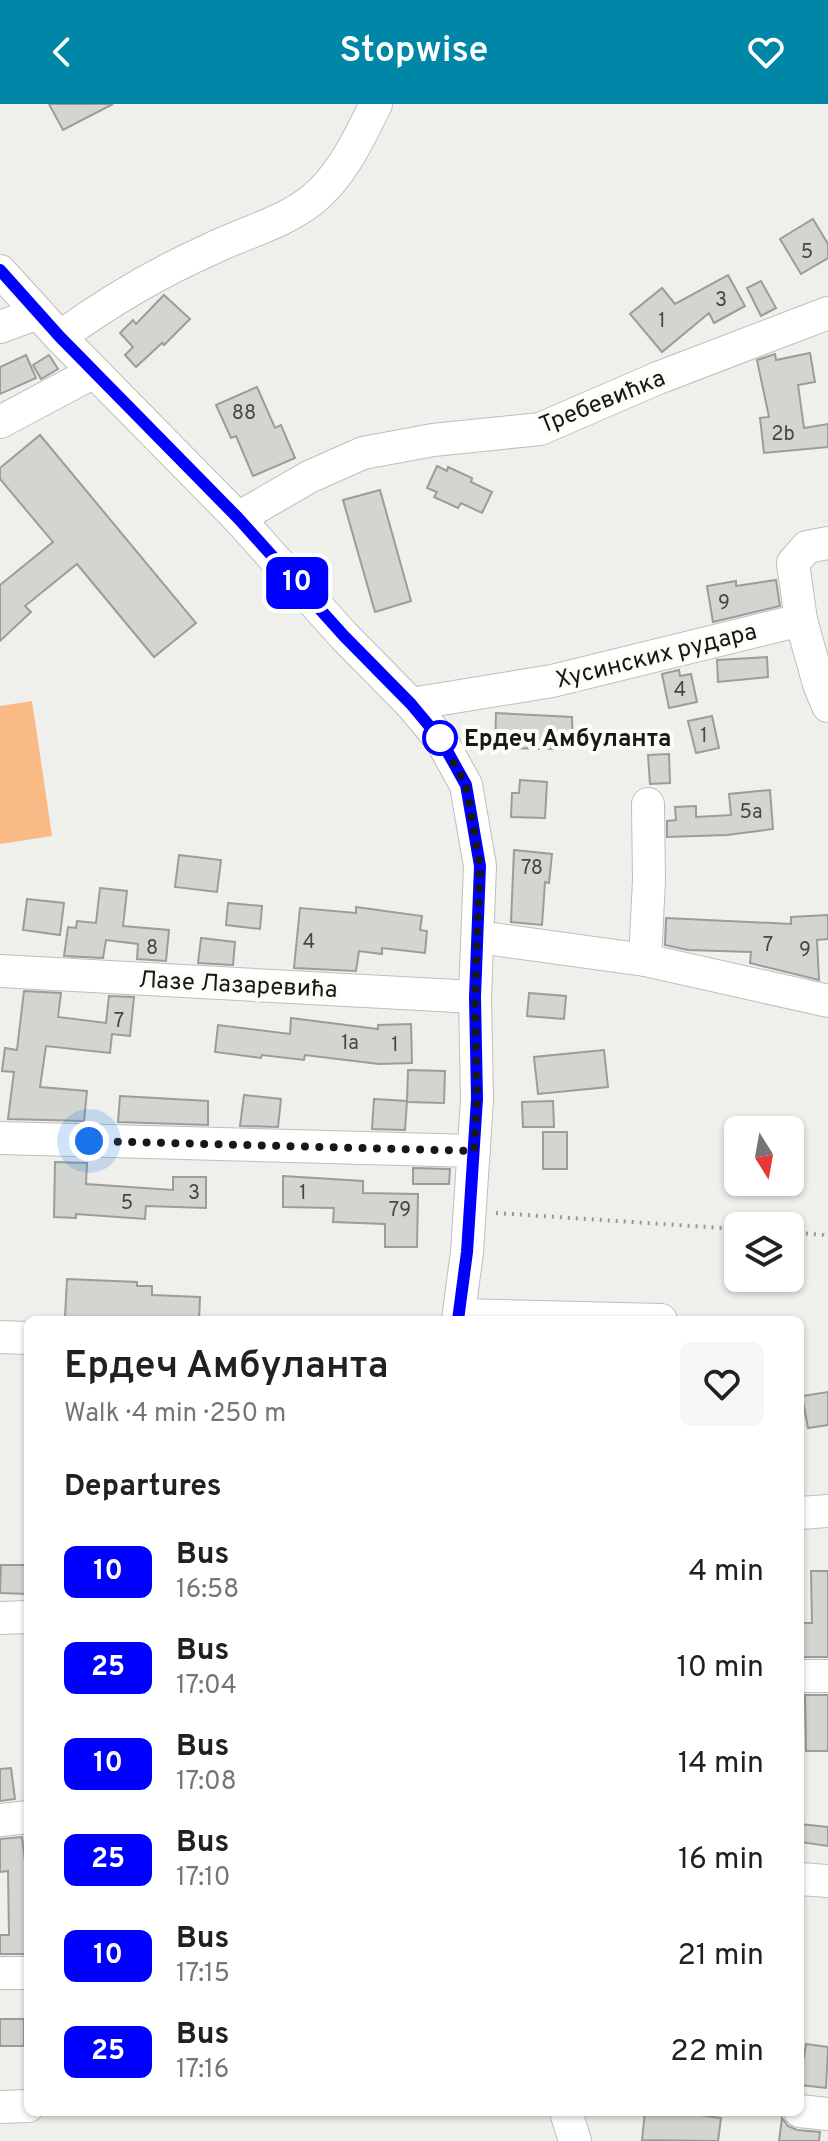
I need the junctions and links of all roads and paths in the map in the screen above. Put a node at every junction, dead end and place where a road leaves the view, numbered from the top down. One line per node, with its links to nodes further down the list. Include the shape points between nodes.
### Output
1 (376, 104): 6 (street, via 339,171 313,200 155,277)
2 (0, 271): 3 (street)
3 (38, 313): 5 (street); 6 (street)
4 (828, 313): 9 (street, Требевићка, via 540,429 363,453)
5 (0, 327)
6 (60, 337): 7 (street)
7 (94, 372): 8 (street); 9 (street)
8 (0, 422)
9 (238, 518): 12 (street)
10 (828, 543): 11 (street, via 807,547 793,563)
11 (801, 620): 12 (street, Хусинских рудара, via 552,681); 13 (street)
12 (411, 704): 15 (street, via 441,740 466,785 480,866)
13 (828, 706)
14 (648, 804): 16 (street)
15 (478, 937): 16 (street); 18 (street)
16 (645, 960): 19 (street)
17 (0, 971): 18 (street, Лазе Лазаревића)
18 (475, 997): 21 (street)
19 (828, 1001)
20 (0, 1138): 21 (street)
21 (474, 1151): 22 (street)
22 (470, 1211): 23 (path); 26 (street)
23 (724, 1228)
24 (804, 1233): 25 (path)
25 (828, 1238)
26 (458, 1316)
27 (0, 1337): 28 (street)
28 (24, 1338)
29 (828, 1511): 30 (street)
30 (804, 1513)
31 (24, 1617): 32 (street)
32 (0, 1618)
33 (804, 1676): 34 (street)
34 (828, 1676)
35 (24, 1817): 36 (street)
36 (0, 1820)
37 (804, 1879): 38 (street)
38 (828, 1881)
39 (0, 1973): 40 (street)
40 (24, 1973)
41 (24, 2106): 42 (street)
42 (0, 2107)
43 (804, 2111): 44 (street)
44 (828, 2114)
45 (567, 2116): 46 (street)
46 (575, 2141)

